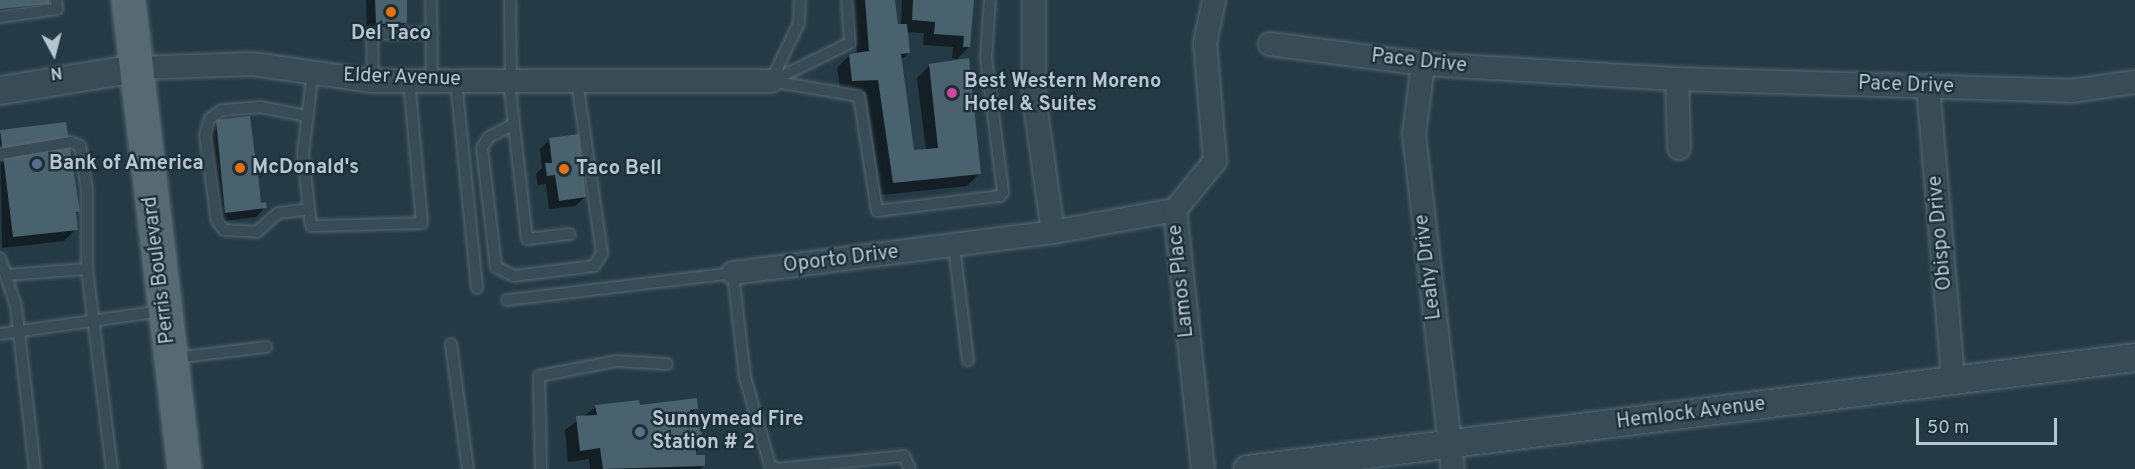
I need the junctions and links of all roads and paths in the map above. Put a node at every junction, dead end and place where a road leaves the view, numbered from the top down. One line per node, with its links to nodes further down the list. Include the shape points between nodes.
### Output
1 (56, 0): 10 (lane, via 57,9)
2 (128, 0): 14 (main road, Perris Boulevard)
3 (431, 0): 11 (lane)
4 (510, 0): 21 (lane)
5 (800, 0): 23 (lane, via 799,23)
6 (847, 0): 23 (lane, via 850,43)
7 (990, 0): 23 (lane, via 986,58 1003,192 1000,196 877,211 859,96)
8 (1034, 0): 33 (street, via 1034,97)
9 (1214, 0): 32 (street, Lamos Place, via 1205,43 1215,161)
10 (0, 17)
11 (432, 33): 17 (lane, via 372,34); 19 (lane)
12 (1270, 44): 13 (street, Pace Drive)
13 (1423, 64): 16 (street, Pace Drive); 53 (street, Leahy Drive, via 1414,134)
14 (136, 68): 15 (street, Elder Avenue, via 253,64); 26 (street, Elder Avenue); 42 (main road, Perris Boulevard)
15 (313, 72): 17 (street, Elder Avenue); 27 (lane)
16 (1677, 79): 25 (street, Pace Drive); 29 (street)
17 (373, 81): 18 (street, Elder Avenue)
18 (409, 81): 19 (street, Elder Avenue); 31 (lane, via 422,223 311,226)
19 (432, 81): 20 (street, Elder Avenue)
20 (456, 81): 21 (street, Elder Avenue); 40 (lane)
21 (510, 81): 22 (street, Elder Avenue); 28 (lane)
22 (577, 81): 23 (street, Elder Avenue); 28 (lane, via 602,253 594,266 514,276 496,267 482,148 488,138)
23 (771, 81)
24 (2135, 82): 25 (street, Pace Drive, via 2071,91)
25 (1928, 86): 52 (street, Obispo Drive)
26 (0, 90)
27 (306, 116): 31 (lane, via 303,154); 31 (lane, via 260,107 222,110 210,118 205,135 218,221 224,230 257,232 278,213)
28 (512, 125): 34 (lane, via 526,239)
29 (1679, 148)
30 (0, 154): 37 (lane, via 71,142 80,146 87,190)
31 (309, 209)
32 (1175, 210): 33 (street, Oporto Drive); 61 (street, Lamos Place)
33 (1053, 232): 35 (street, Oporto Drive)
34 (570, 234)
35 (954, 246): 38 (street, Oporto Drive); 50 (lane)
36 (0, 258): 39 (lane)
37 (87, 269): 39 (lane); 43 (lane)
38 (733, 273): 41 (lane, Oporto Drive); 60 (lane, via 745,376 770,465 776,469 904,456)
39 (7, 275): 44 (lane)
40 (477, 288)
41 (507, 300)
42 (165, 310): 43 (lane); 49 (main road, Perris Boulevard)
43 (93, 321): 44 (lane); 56 (lane)
44 (18, 332): 45 (lane); 55 (lane)
45 (0, 334)
46 (450, 344): 58 (lane)
47 (266, 347): 49 (lane)
48 (2135, 357): 52 (street, Hemlock Avenue)
49 (171, 358): 57 (main road, Perris Boulevard)
50 (968, 360)
51 (667, 364): 59 (lane, via 616,361 539,376)
52 (1953, 380): 53 (street, Hemlock Avenue)
53 (1452, 457): 54 (street, Hemlock Avenue)
54 (1307, 465): 62 (street, Hemlock Avenue)
55 (35, 469)
56 (112, 469)
57 (184, 469)
58 (468, 469)
59 (540, 469)
60 (910, 469)
61 (1203, 469)
62 (1247, 469)

